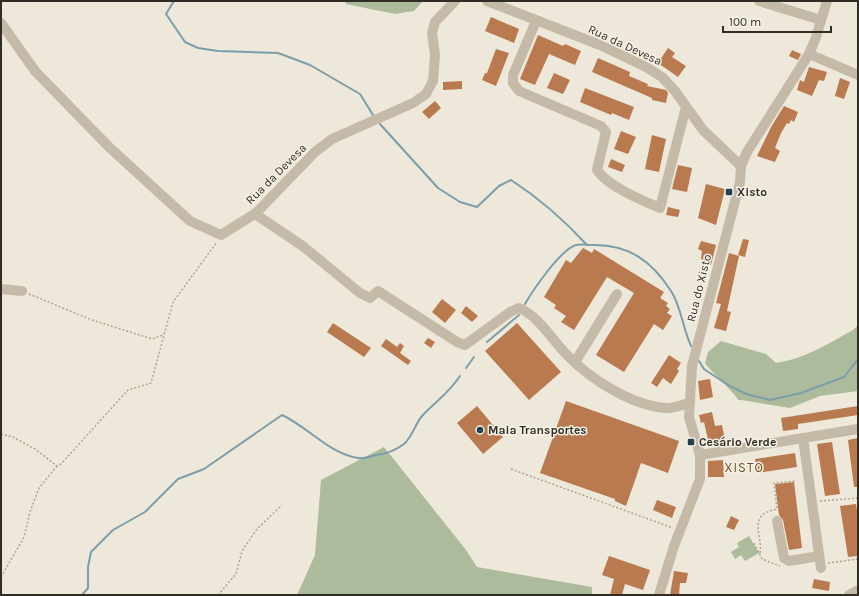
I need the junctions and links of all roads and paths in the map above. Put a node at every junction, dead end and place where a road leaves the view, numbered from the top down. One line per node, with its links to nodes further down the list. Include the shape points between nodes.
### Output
1 (455, 1): 13 (street, Rua da Devesa, via 435,22 432,33 435,55 433,81 426,94 413,103 332,139 315,152)
2 (487, 1): 7 (street, Rua da Devesa)
3 (759, 1): 5 (street)
4 (827, 1): 6 (street, Rua do Xisto)
5 (780, 4): 6 (street)
6 (822, 20): 9 (street, Rua do Xisto)
7 (536, 21): 11 (street, Rua da Devesa, via 646,67 662,77); 11 (street, via 513,75 513,83 519,91 601,126 606,132 597,170 601,176 636,198 660,208)
8 (1, 23): 14 (street, via 35,71 109,147 190,221)
9 (809, 54): 10 (street); 12 (street, Rua do Xisto, via 747,152)
10 (858, 75)
11 (686, 107): 12 (street, Rua da Devesa, via 703,130)
12 (741, 166): 20 (street, Rua do Xisto, via 740,182 692,366)
13 (255, 214): 14 (street, Rua da Devesa); 19 (street, via 304,248 360,293 370,298 378,291 457,342 465,345 519,308 530,313)
14 (221, 236): 18 (path, via 173,302)
15 (1, 289): 16 (street)
16 (22, 291): 18 (path, via 92,320 152,339)
17 (617, 294): 19 (street)
18 (164, 334): 25 (path, via 151,383 128,390)
19 (575, 362): 20 (street, via 585,372 636,402 666,408)
20 (689, 403): 24 (street, Rua do Xisto, via 689,417)
21 (858, 429): 23 (street)
22 (1, 434): 25 (path, via 35,448)
23 (803, 438): 24 (street); 29 (street)
24 (700, 455): 32 (street, Rua do Xisto, via 698,485)
25 (57, 466): 38 (path, via 39,488 24,537)
26 (511, 469): 32 (path)
27 (796, 481): 34 (path, via 774,483 776,509 762,516 757,528 762,546)
28 (858, 498): 29 (path)
29 (812, 502): 36 (street)
30 (282, 505): 40 (path, via 257,529 242,551 236,574)
31 (777, 521): 36 (street, via 784,558 790,562)
32 (680, 530): 41 (street, Rua do Xisto)
33 (754, 543): 34 (path)
34 (760, 553): 37 (path, via 765,560)
35 (858, 559): 36 (path)
36 (820, 563)
37 (780, 566)
38 (1, 577)
39 (858, 590): 42 (street)
40 (218, 595)
41 (659, 595)
42 (849, 595)

